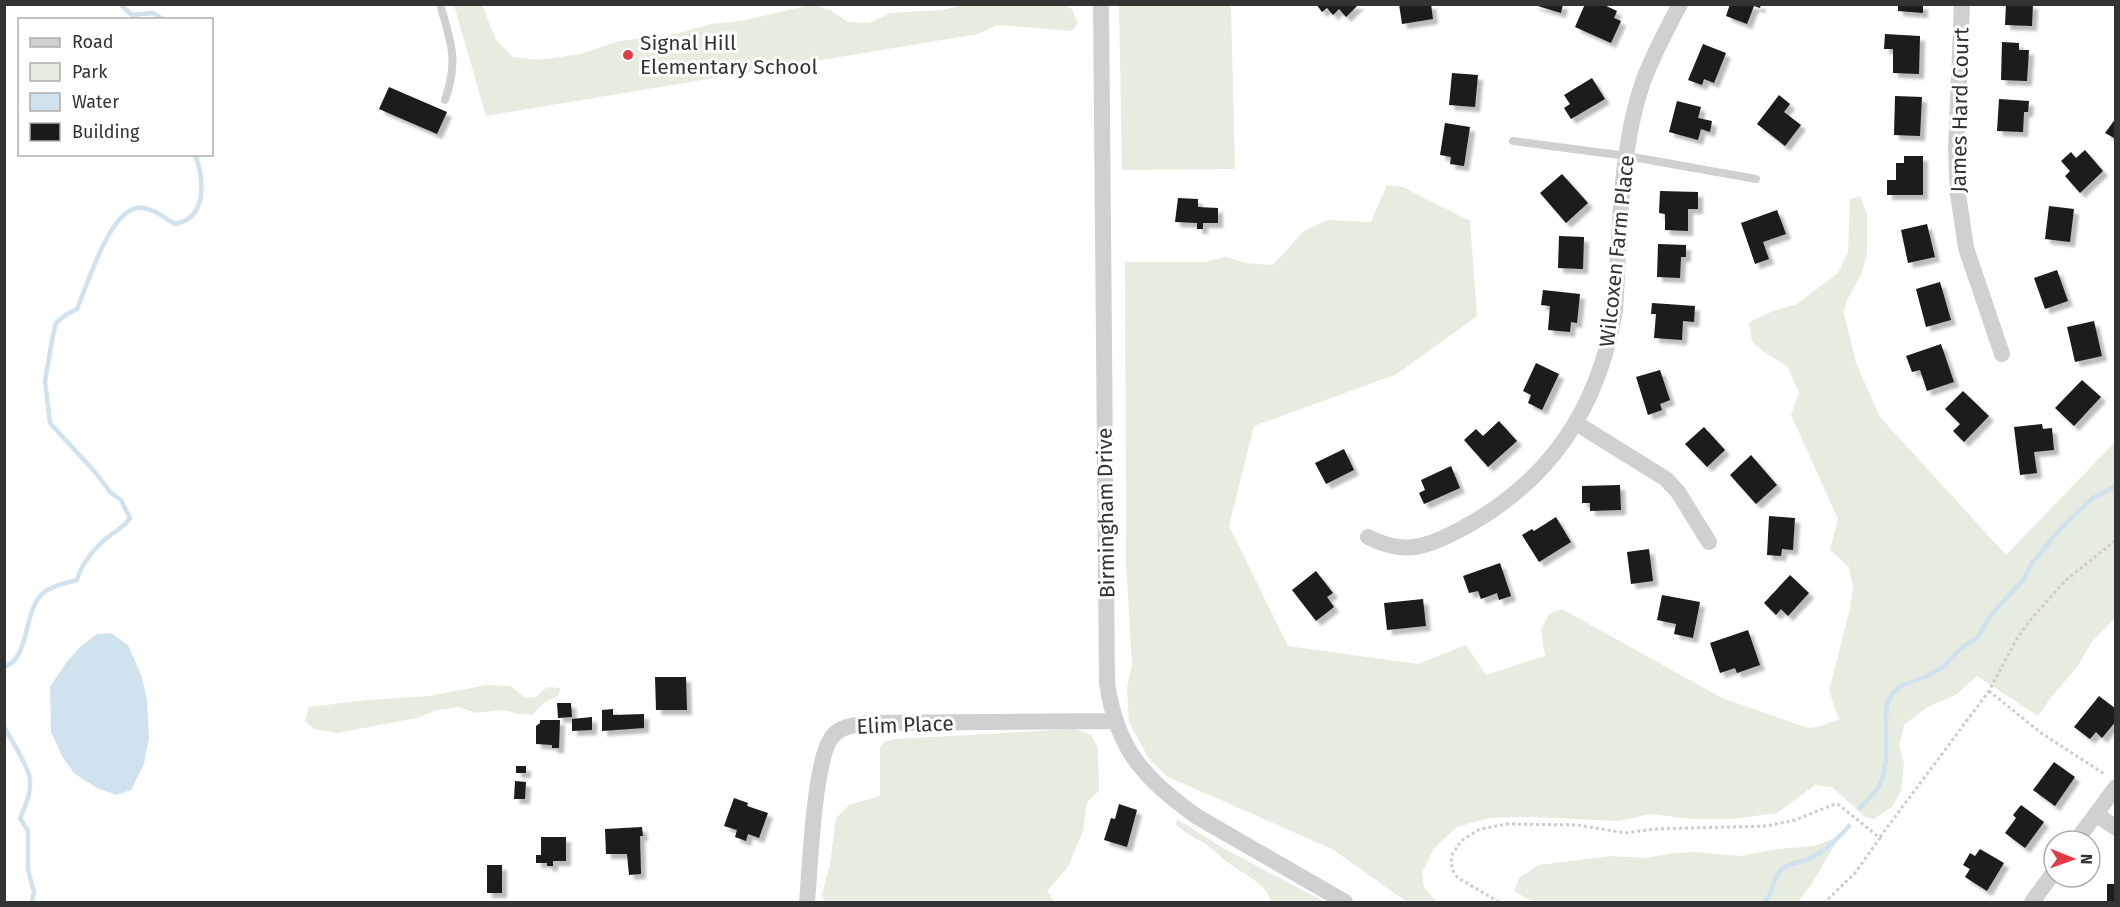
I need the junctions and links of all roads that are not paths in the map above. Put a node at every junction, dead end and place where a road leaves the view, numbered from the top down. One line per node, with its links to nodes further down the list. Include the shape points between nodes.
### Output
1 (440, 4): 5 (lane, via 454,61)
2 (1101, 4): 13 (street, Birmingham Drive, via 1107,683)
3 (1680, 4): 7 (street, Wilcoxen Farm Place, via 1643,81)
4 (1962, 4): 9 (street, James Hard Court, via 1958,194 1966,248)
5 (445, 100)
6 (1513, 141): 7 (lane)
7 (1627, 156): 8 (lane); 10 (street, Wilcoxen Farm Place, via 1611,336 1598,379)
8 (1756, 179)
9 (2002, 354)
10 (1576, 423): 11 (street, Wilcoxen Farm Place, via 1534,478 1465,527 1439,541 1401,549); 12 (street, via 1666,479)
11 (1368, 537)
12 (1708, 542)
13 (1115, 721): 19 (street, Elim Place, via 866,723 837,731 823,756 817,790); 20 (street, Birmingham Drive, via 1137,763 1173,799)
14 (2115, 787): 15 (street)
15 (2096, 814): 16 (street); 17 (street)
16 (2115, 828)
17 (2085, 829)
18 (2042, 889): 21 (street)
19 (807, 903)
20 (1345, 903)
21 (2032, 903)

